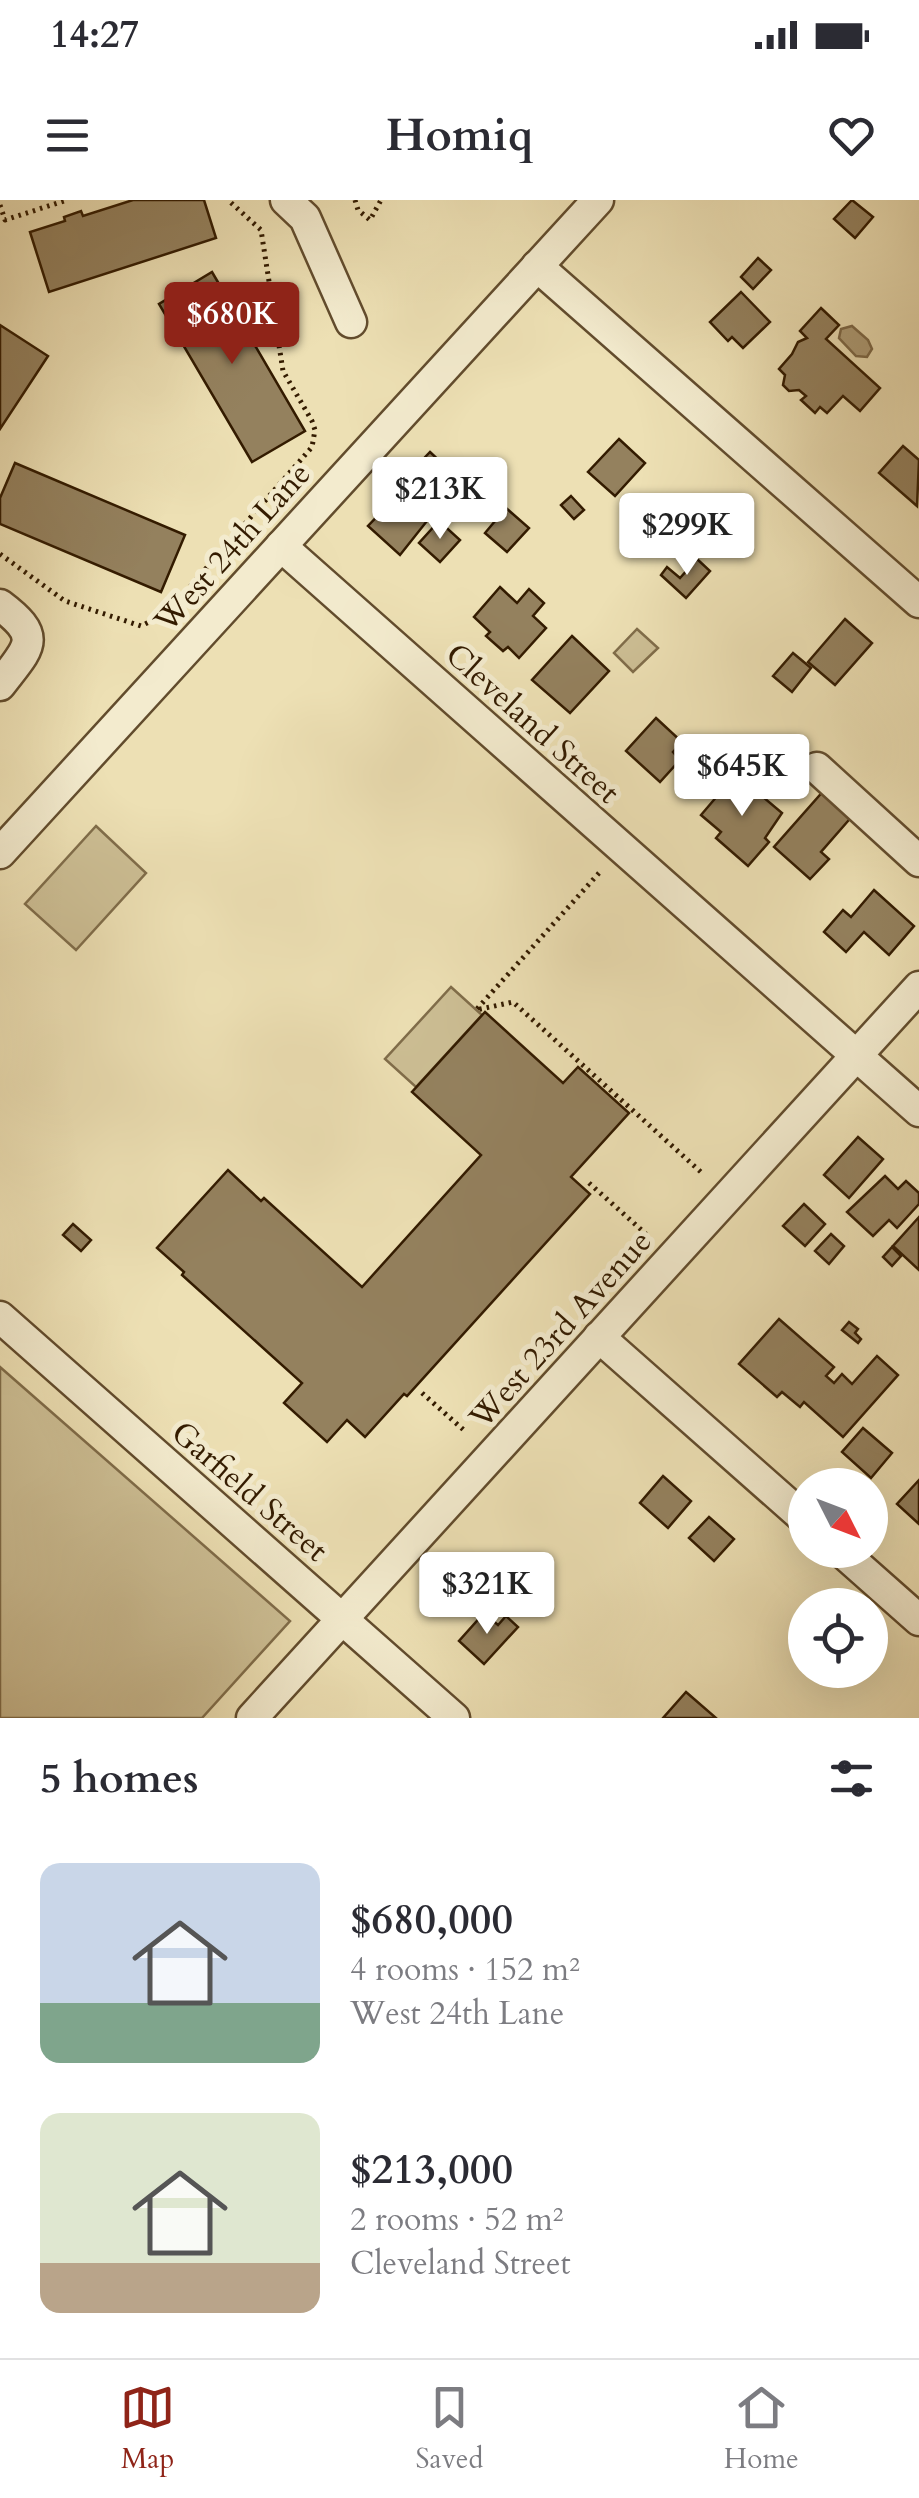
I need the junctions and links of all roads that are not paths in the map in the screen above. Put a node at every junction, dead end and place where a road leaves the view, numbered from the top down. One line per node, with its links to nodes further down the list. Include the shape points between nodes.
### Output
1 (286, 200): 4 (street, via 305,218)
2 (598, 200): 3 (street, West 24th Lane)
3 (537, 266): 5 (street, West 24th Lane); 6 (street)
4 (351, 322)
5 (281, 546): 10 (street, West 24th Lane); 13 (street, Cleveland Street)
6 (919, 602)
7 (0, 604): 8 (street, via 30,639)
8 (0, 684)
9 (816, 768): 11 (street)
10 (0, 853)
11 (919, 861)
12 (919, 987): 13 (street, West 23rd Avenue)
13 (856, 1056): 14 (street, Cleveland Street); 16 (street, West 23rd Avenue)
14 (919, 1111)
15 (0, 1317): 19 (street, Garfield Street)
16 (599, 1337): 17 (street); 19 (street, West 23rd Avenue)
17 (788, 1504)
18 (860, 1568): 20 (street)
19 (342, 1620): 21 (street, West 23rd Avenue); 22 (street, Garfield Street)
20 (919, 1620)
21 (252, 1718)
22 (454, 1718)

